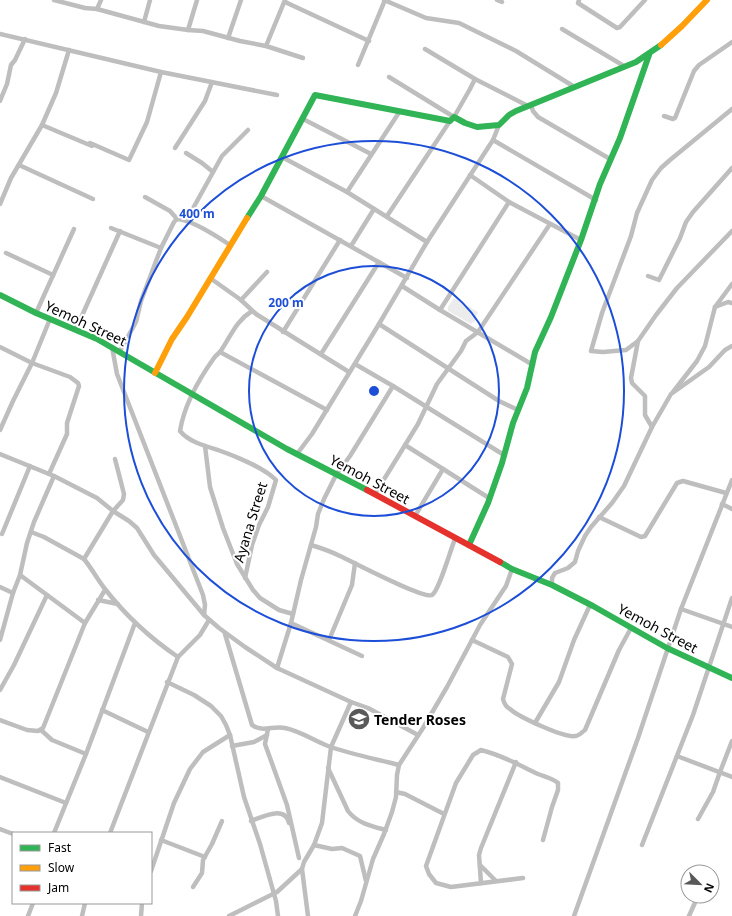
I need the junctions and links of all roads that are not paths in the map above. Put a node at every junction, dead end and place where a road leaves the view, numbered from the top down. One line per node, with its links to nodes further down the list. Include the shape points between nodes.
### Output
1 (54, 0): 11 (street)
2 (101, 0): 11 (street)
3 (150, 0): 12 (street)
4 (197, 0): 13 (street)
5 (240, 0): 16 (street)
6 (385, 0): 18 (street); 31 (street, via 426,18 459,23 503,44)
7 (578, 0): 8 (street, via 578,3 617,28)
8 (645, 0)
9 (707, 0): 23 (street, via 667,41)
10 (285, 1): 18 (street); 20 (street)
11 (97, 9): 12 (street)
12 (144, 22): 13 (street)
13 (188, 30): 16 (street)
14 (562, 30): 26 (street)
15 (0, 34): 17 (street)
16 (228, 38): 20 (street)
17 (25, 39): 22 (street); 33 (street, via 11,65)
18 (369, 41): 25 (street)
19 (732, 42): 37 (street, via 694,71 675,118)
20 (266, 46): 24 (street)
21 (425, 49): 29 (street)
22 (69, 50): 27 (street); 40 (street, via 56,93)
23 (649, 55): 26 (street); 50 (street)
24 (303, 58)
25 (358, 65)
26 (624, 66): 31 (street)
27 (161, 72): 30 (street); 44 (street, via 147,122 129,160)
28 (389, 77): 39 (street)
29 (475, 79): 34 (street); 39 (street)
30 (212, 82): 32 (street); 46 (street, via 205,101)
31 (573, 86): 34 (street)
32 (278, 95)
33 (0, 101)
34 (529, 105): 41 (street, via 509,114); 50 (street, via 538,117)
35 (732, 109): 98 (street, via 660,168 638,213 591,351 626,350)
36 (400, 110): 38 (street, via 315,95); 39 (street); 48 (street)
37 (664, 116)
38 (303, 119): 48 (street); 49 (street)
39 (452, 119): 41 (street, via 477,127); 63 (street)
40 (42, 125): 45 (street); 51 (street)
41 (499, 125): 43 (street)
42 (248, 130): 53 (street, via 222,156)
43 (493, 140): 54 (street); 59 (street)
44 (90, 143)
45 (96, 147)
46 (175, 148)
47 (186, 153): 53 (street)
48 (371, 154): 55 (street)
49 (282, 157): 55 (street); 56 (street)
50 (610, 159): 59 (street)
51 (19, 165): 58 (street); 61 (street)
52 (732, 168): 81 (street, via 686,222 659,280)
53 (213, 172): 65 (street)
54 (470, 176): 60 (street); 73 (street)
55 (347, 192): 62 (street)
56 (261, 196): 71 (street); 74 (street)
57 (145, 197): 64 (street, via 170,211)
58 (93, 199)
59 (596, 200): 72 (street)
60 (509, 202): 66 (street); 90 (street)
61 (0, 204)
62 (374, 209): 63 (street); 75 (street)
63 (387, 216): 73 (street)
64 (177, 219): 65 (street); 76 (street)
65 (186, 221): 74 (street)
66 (550, 224): 72 (street); 97 (street)
67 (111, 228): 69 (street)
68 (74, 229): 80 (street)
69 (120, 231): 76 (street); 95 (street)
70 (732, 231): 98 (street, via 678,288)
71 (340, 240): 75 (street); 96 (street)
72 (581, 240): 107 (street, via 535,352)
73 (427, 242): 83 (street)
74 (230, 245): 82 (street)
75 (351, 246): 78 (street)
76 (161, 248): 102 (street, via 136,322)
77 (6, 253): 80 (street)
78 (379, 262): 83 (street); 104 (street)
79 (267, 272): 87 (street)
80 (54, 275): 92 (street)
81 (648, 276)
82 (210, 278): 87 (street); 109 (street)
83 (407, 278): 85 (street)
84 (732, 284): 89 (street)
85 (402, 286): 90 (street); 94 (street)
86 (0, 295): 92 (street, Yemoh Street)
87 (241, 300): 91 (street)
88 (732, 303): 89 (street)
89 (715, 307): 112 (street, via 705,346 697,361)
90 (440, 310): 97 (street)
91 (252, 311): 96 (street); 103 (street, via 238,322)
92 (36, 313): 93 (street, Yemoh Street)
93 (50, 319): 95 (street, Yemoh Street); 105 (street)
94 (379, 324): 106 (street); 108 (street)
95 (76, 329): 100 (street, Yemoh Street)
96 (283, 332): 104 (street)
97 (478, 332): 107 (street); 108 (street, via 466,341)
98 (638, 341): 117 (street, via 631,378 632,383 646,396 645,415)
99 (732, 346): 112 (street, via 709,367)
100 (112, 347): 102 (street, Yemoh Street); 160 (street, via 118,374 203,595)
101 (0, 348): 105 (street)
102 (120, 351): 109 (street, Yemoh Street)
103 (220, 352): 113 (street, via 214,357); 115 (street)
104 (321, 354): 110 (street)
105 (32, 363): 118 (street); 127 (street, via 76,380 79,386 67,423 67,434)
106 (355, 364): 110 (street); 111 (street)
107 (533, 365): 116 (street, via 528,388)
108 (447, 368): 114 (street); 116 (street, via 499,402)
109 (155, 372): 113 (street, Yemoh Street)
110 (349, 372): 115 (street)
111 (393, 386): 114 (street); 128 (street)
112 (671, 394): 117 (street)
113 (192, 395): 120 (street, via 180,431 191,440); 122 (street, Yemoh Street)
114 (426, 407): 119 (street); 123 (street)
115 (327, 410): 122 (street)
116 (518, 410): 123 (street)
117 (652, 427): 138 (street, via 624,486)
118 (0, 430)
119 (406, 445): 126 (street); 132 (street)
120 (205, 446): 148 (street, via 210,487 223,528); 148 (street, Ayana Street, via 254,466 276,480 252,545)
121 (0, 454): 125 (street)
122 (297, 454): 128 (street, Yemoh Street)
123 (504, 455): 133 (street)
124 (115, 460): 136 (street, via 124,494 123,500)
125 (30, 466): 127 (street); 140 (street)
126 (443, 469): 133 (street); 137 (street)
127 (49, 474): 129 (street)
128 (336, 475): 132 (street, Yemoh Street); 142 (street, via 318,514)
129 (54, 476): 136 (street, via 98,498); 139 (street)
130 (732, 480): 131 (street)
131 (726, 493): 134 (street); 138 (street, via 684,481 677,483 645,536 641,538)
132 (375, 494): 137 (street, Yemoh Street)
133 (489, 498): 143 (street)
134 (722, 504): 135 (street); 158 (street)
135 (732, 509)
136 (113, 511): 144 (street); 160 (street, via 137,528 154,555)
137 (415, 516): 141 (street, Yemoh Street)
138 (599, 518): 149 (street, via 585,536 575,562 555,573)
139 (31, 532): 144 (street); 147 (street)
140 (2, 534)
141 (455, 539): 143 (street, Yemoh Street); 145 (street, via 439,584 431,595 412,590)
142 (311, 544): 145 (street); 159 (street)
143 (469, 545): 146 (street, Yemoh Street)
144 (84, 559): 151 (street)
145 (355, 563): 170 (street, via 352,585)
146 (512, 569): 149 (street, Yemoh Street); 171 (street, via 506,586)
147 (20, 575): 152 (street); 153 (street)
148 (245, 578): 159 (street, via 260,598 279,610)
149 (552, 585): 157 (street, Yemoh Street)
150 (0, 587): 152 (street)
151 (105, 590): 155 (street); 156 (street)
152 (13, 593): 169 (street)
153 (47, 595): 162 (street); 179 (street)
154 (732, 598): 165 (street)
155 (98, 600): 156 (street); 162 (street)
156 (118, 604): 163 (street)
157 (590, 604): 167 (street, Yemoh Street); 183 (street, via 559,682)
158 (681, 609): 165 (street); 172 (street)
159 (293, 614): 164 (street)
160 (204, 615): 161 (street)
161 (209, 620): 168 (street); 174 (street, via 200,635)
162 (85, 623): 185 (street)
163 (135, 623): 174 (street); 181 (street)
164 (292, 623): 170 (street); 175 (street)
165 (723, 624): 166 (street); 176 (street)
166 (732, 627)
167 (631, 628): 172 (street, Yemoh Street); 183 (street, via 585,730 577,736 569,736)
168 (225, 634): 175 (street); 184 (street, via 252,725)
169 (0, 640)
170 (329, 640): 173 (street)
171 (472, 640): 183 (street, via 511,660 502,699 509,709); 189 (street)
172 (667, 648): 176 (street, Yemoh Street); 239 (street, via 638,738)
173 (362, 656)
174 (178, 657): 178 (street)
175 (277, 668): 180 (street)
176 (709, 668): 177 (street, Yemoh Street); 194 (street)
177 (732, 678)
178 (167, 682): 186 (street); 187 (street, via 211,706 221,716)
179 (0, 690)
180 (351, 702): 189 (street, via 368,708); 192 (street)
181 (102, 710): 186 (street); 193 (street)
182 (0, 720): 185 (street, via 28,730)
183 (535, 723)
184 (268, 729): 188 (street); 192 (street, via 287,728)
185 (41, 730): 193 (street, via 52,740)
186 (148, 732): 210 (street)
187 (230, 735): 191 (street); 212 (street, via 202,752 195,760 174,803)
188 (267, 735): 191 (street, via 254,742); 218 (street, via 265,744 287,805)
189 (418, 735): 196 (street)
190 (732, 741): 198 (street)
191 (232, 746): 205 (street)
192 (331, 747): 196 (street); 197 (street)
193 (86, 754): 202 (street)
194 (677, 756): 198 (street); 215 (street)
195 (516, 762): 203 (street, via 481,750 473,755 456,783); 213 (street, via 558,783); 219 (street, via 481,848)
196 (400, 765): 201 (street)
197 (328, 768): 208 (street, via 353,817 359,822); 214 (street, via 322,823)
198 (720, 772): 200 (street); 204 (street, via 713,792)
199 (0, 777): 202 (street)
200 (732, 777)
201 (396, 792): 203 (street); 208 (street)
202 (66, 803): 209 (street)
203 (444, 814): 225 (street, via 426,866 429,874 436,883 451,887)
204 (698, 819)
205 (251, 821): 218 (street, via 276,813 285,815 288,818 296,856); 227 (street)
206 (222, 822): 217 (street)
207 (0, 829): 211 (street)
208 (386, 830): 224 (street, via 373,859)
209 (54, 832)
210 (110, 832)
211 (12, 834)
212 (160, 840): 217 (street); 220 (street)
213 (543, 840)
214 (314, 845): 216 (street); 224 (street, via 332,849 342,848 360,856)
215 (642, 845)
216 (309, 854): 218 (street); 221 (street)
217 (205, 856): 226 (street, via 202,873)
218 (299, 858)
219 (480, 865): 223 (street); 225 (street)
220 (152, 867)
221 (302, 869): 227 (street); 237 (street)
222 (523, 878): 223 (street)
223 (495, 880): 225 (street)
224 (367, 883): 238 (street)
225 (481, 883)
226 (193, 887)
227 (273, 894): 235 (street); 236 (street)
228 (33, 904): 232 (street)
229 (85, 904): 233 (street)
230 (142, 904): 234 (street)
231 (694, 904): 240 (street)
232 (28, 916)
233 (82, 916)
234 (141, 916)
235 (230, 916)
236 (278, 916)
237 (308, 916)
238 (355, 916)
239 (574, 916)
240 (689, 916)

